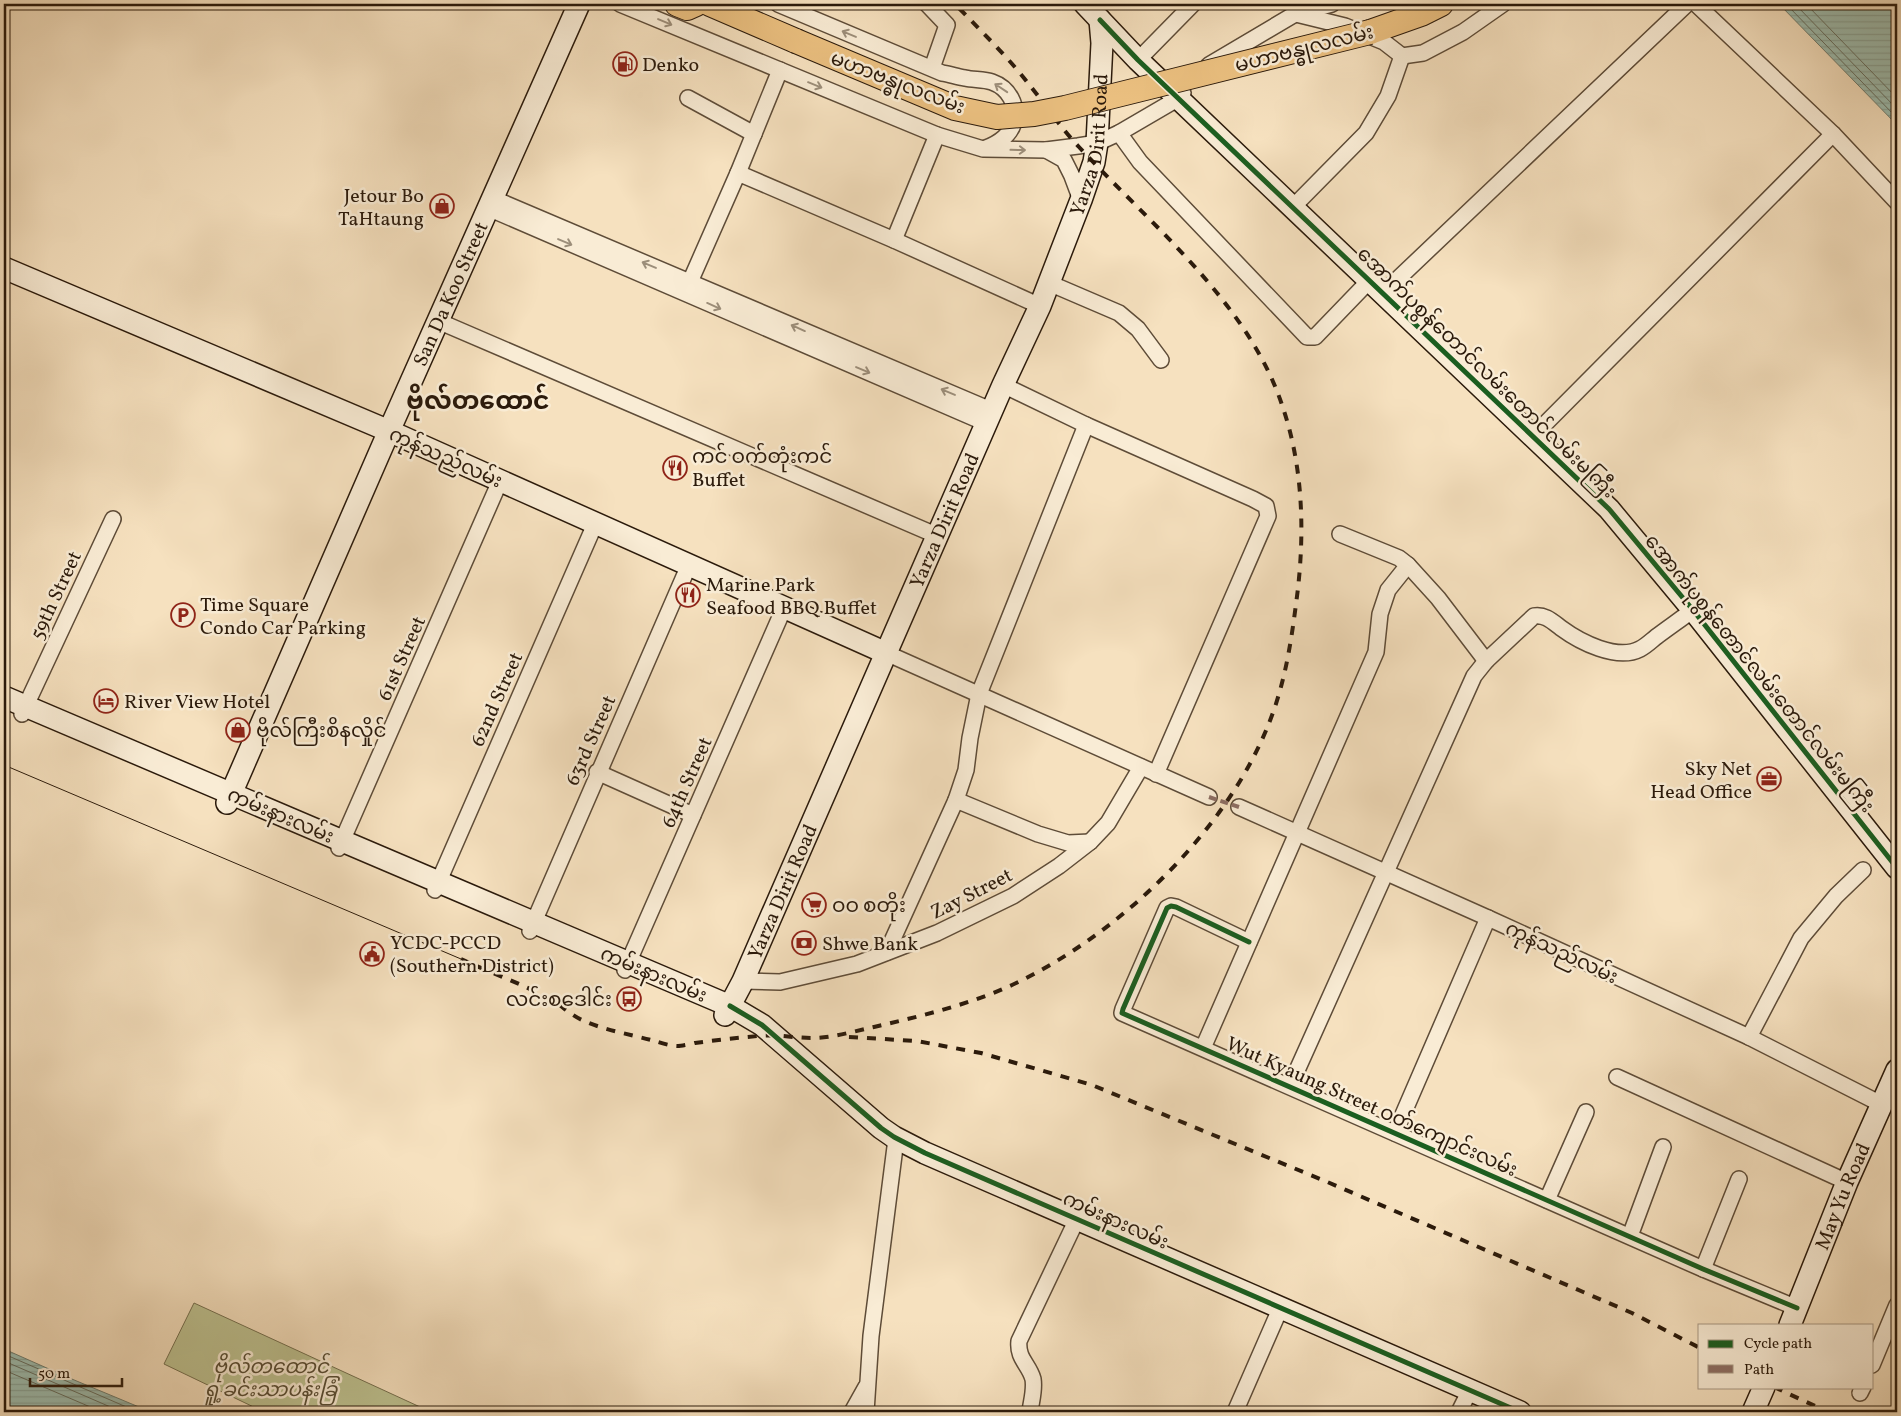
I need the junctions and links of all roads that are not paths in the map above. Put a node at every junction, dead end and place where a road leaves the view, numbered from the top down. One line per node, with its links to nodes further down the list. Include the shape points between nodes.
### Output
1 (579, 4): 33 (main road, San Da Koo Street)
2 (620, 4): 20 (street, one-way to 20)
3 (677, 4): 4 (main road, via 687,8)
4 (696, 4)
5 (710, 4): 11 (main road, မဟာဗန္ဓုလလမ်း, bridge, via 955,108 997,116 1065,108 1370,32)
6 (778, 4): 19 (street, one-way to 6)
7 (927, 4): 19 (street, via 947,25)
8 (1085, 4): 16 (main road, အောက်ပုစွန်တောင်လမ်းတောင်လမ်းမကြီး)
9 (1193, 4): 18 (street)
10 (1332, 4): 15 (street)
11 (1441, 4)
12 (1503, 4): 17 (street, via 1463,32 1423,53)
13 (1687, 4): 38 (street)
14 (1696, 4): 25 (street)
15 (1295, 14): 17 (street, via 1345,26 1384,42); 22 (street, via 1204,69)
16 (1100, 20): 18 (main road, အောက်ပုစွန်တောင်လမ်းတောင်လမ်းမကြီး); 27 (main road, Yarza Dirit Road, via 1102,43)
17 (1402, 56): 34 (street, via 1388,96 1366,133)
18 (1138, 60): 22 (main road, အောက်ပုစွန်တောင်လမ်းတောင်လမ်းမကြီး)
19 (932, 68): 28 (street, one-way to 19, via 1006,137 1013,126 1014,105 1008,91 992,82)
20 (780, 70): 24 (street); 26 (street, one-way to 26)
21 (688, 98): 24 (street)
22 (1179, 98): 23 (street); 34 (main road, အောက်ပုစွန်တောင်လမ်းတောင်လမ်းမကြီး)
23 (1119, 133): 27 (street); 38 (street, via 1140,162 1308,337 1315,337)
24 (754, 134): 30 (street)
25 (1833, 134): 32 (street); 47 (street)
26 (938, 135): 28 (street); 35 (street)
27 (1097, 143): 29 (street); 31 (main road, Yarza Dirit Road)
28 (983, 149): 29 (street, one-way to 29)
29 (1046, 150): 31 (street, via 1064,160)
30 (738, 173): 35 (street); 39 (street)
31 (1081, 200): 37 (main road, Yarza Dirit Road)
32 (1897, 202)
33 (490, 203): 39 (street); 41 (main road, San Da Koo Street)
34 (1293, 206): 38 (main road, အောက်ပုစွန်တောင်လမ်းတောင်လမ်းမကြီး)
35 (894, 240): 40 (street)
36 (4, 268): 46 (main road, ကုန်သည်လမ်း)
37 (1049, 283): 40 (main road, Yarza Dirit Road); 42 (street, via 1119,313 1138,329)
38 (1376, 287): 47 (main road, အောက်ပုစွန်တောင်လမ်းတောင်လမ်းမကြီး)
39 (688, 288): 44 (street)
40 (1040, 306): 43 (main road, Yarza Dirit Road)
41 (438, 321): 46 (main road, San Da Koo Street); 52 (street)
42 (1161, 360)
43 (1003, 385): 44 (main road, Yarza Dirit Road); 45 (street)
44 (990, 417): 52 (main road, Yarza Dirit Road)
45 (1086, 425): 59 (street); 64 (street, via 1266,506 1268,516)
46 (389, 431): 48 (main road, ကုန်သည်လမ်း); 66 (main road, San Da Koo Street)
47 (1533, 436): 56 (main road, အောက်ပုစွန်တောင်လမ်းတောင်လမ်းမကြီး, via 1609,509)
48 (500, 481): 50 (main road, ကုန်သည်လမ်း); 72 (street, 61st Street)
49 (113, 519): 61 (street, 59th Street)
50 (595, 524): 53 (main road, ကုန်သည်လမ်း); 76 (street, 62nd Street)
51 (1340, 534): 54 (street, via 1399,558)
52 (938, 536): 57 (main road, Yarza Dirit Road)
53 (688, 565): 55 (main road, ကုန်သည်လမ်း); 63 (street, 63rd Street)
54 (1408, 565): 58 (street); 70 (street, via 1388,590 1380,614 1376,652)
55 (784, 608): 57 (main road, ကုန်သည်လမ်း); 69 (street, 64th Street)
56 (1693, 610): 58 (street, via 1639,650 1624,652 1591,646 1546,617 1534,616); 73 (main road, အောက်ပုစွန်တောင်လမ်းတောင်လမ်းမကြီး)
57 (886, 653): 59 (street); 82 (main road, Yarza Dirit Road)
58 (1486, 661): 75 (street, via 1474,676)
59 (979, 694): 62 (street); 67 (street, via 966,770)
60 (4, 697): 61 (main road, ကမ်းနားလမ်း)
61 (17, 710): 66 (main road, ကမ်းနားလမ်း)
62 (1141, 767): 64 (street); 71 (street, Zay Street, via 1108,823)
63 (597, 772): 69 (street); 78 (street, 63rd Street)
64 (1156, 774): 65 (street)
65 (1209, 797)
66 (230, 798): 72 (main road, ကမ်းနားလမ်း)
67 (956, 800): 71 (street, via 1038,834 1068,843); 80 (street)
68 (1239, 808): 70 (street, ကုန်သည်လမ်း)
69 (693, 815): 81 (street, 64th Street)
70 (1297, 832): 75 (street, ကုန်သည်လမ်း); 79 (street)
71 (1090, 842): 80 (street, Zay Street, via 1013,896 937,933)
72 (341, 846): 76 (main road, ကမ်းနားလမ်း)
73 (1897, 868)
74 (1863, 870): 84 (street, via 1801,938)
75 (1386, 872): 77 (street, ကုန်သည်လမ်း); 88 (street)
76 (436, 886): 78 (main road, ကမ်းနားလမ်း)
77 (1488, 918): 84 (street, ကုန်သည်လမ်း); 91 (street)
78 (532, 927): 81 (main road, ကမ်းနားလမ်း)
79 (1249, 942): 85 (street); 85 (street, Wut Kyaung Street ဝတ်ကျောင်းလမ်း, via 1176,907 1167,908 1122,1009 1122,1013)
80 (887, 952): 82 (street, Zay Street, via 857,964 780,982)
81 (626, 967): 83 (main road, ကမ်းနားလမ်း)
82 (743, 981): 83 (main road, Yarza Dirit Road)
83 (728, 1010): 92 (main road, ကမ်းနားလမ်း, via 762,1025)
84 (1749, 1037): 89 (street, ကုန်သည်လမ်း)
85 (1203, 1048): 88 (street, Wut Kyaung Street ဝတ်ကျောင်းလမ်း)
86 (1897, 1070): 89 (main road, May Yu Road)
87 (1617, 1077): 95 (street)
88 (1290, 1086): 91 (street, Wut Kyaung Street ဝတ်ကျောင်းလမ်း)
89 (1881, 1104): 95 (main road, May Yu Road)
90 (1586, 1112): 96 (street)
91 (1395, 1133): 96 (street, Wut Kyaung Street ဝတ်ကျောင်းလမ်း)
92 (897, 1143): 97 (main road, ကမ်းနားလမ်း); 105 (street, via 871,1336)
93 (1663, 1147): 98 (street)
94 (1739, 1178): 99 (street)
95 (1847, 1182): 102 (main road, May Yu Road)
96 (1547, 1200): 98 (street, Wut Kyaung Street ဝတ်ကျောင်းလမ်း)
97 (1076, 1221): 101 (main road, ကမ်းနားလမ်း); 110 (street, via 1020,1341 1018,1351 1033,1379)
98 (1630, 1236): 99 (street, Wut Kyaung Street ဝတ်ကျောင်းလမ်း)
99 (1703, 1268): 102 (street, Wut Kyaung Street ဝတ်ကျောင်းလမ်း)
100 (1897, 1305): 103 (street)
101 (1279, 1311): 107 (main road, ကမ်းနားလမ်း); 111 (street); 113 (main road, ကမ်းနားလမ်း)
102 (1793, 1316)
103 (1894, 1324): 104 (street)
104 (1874, 1361)
105 (868, 1383): 108 (street); 109 (street)
106 (1764, 1388): 114 (main road)
107 (1463, 1404): 112 (main road, ကမ်းနားလမ်း)
108 (852, 1412)
109 (866, 1412)
110 (1030, 1412)
111 (1235, 1412)
112 (1504, 1412)
113 (1520, 1412)
114 (1753, 1412)

